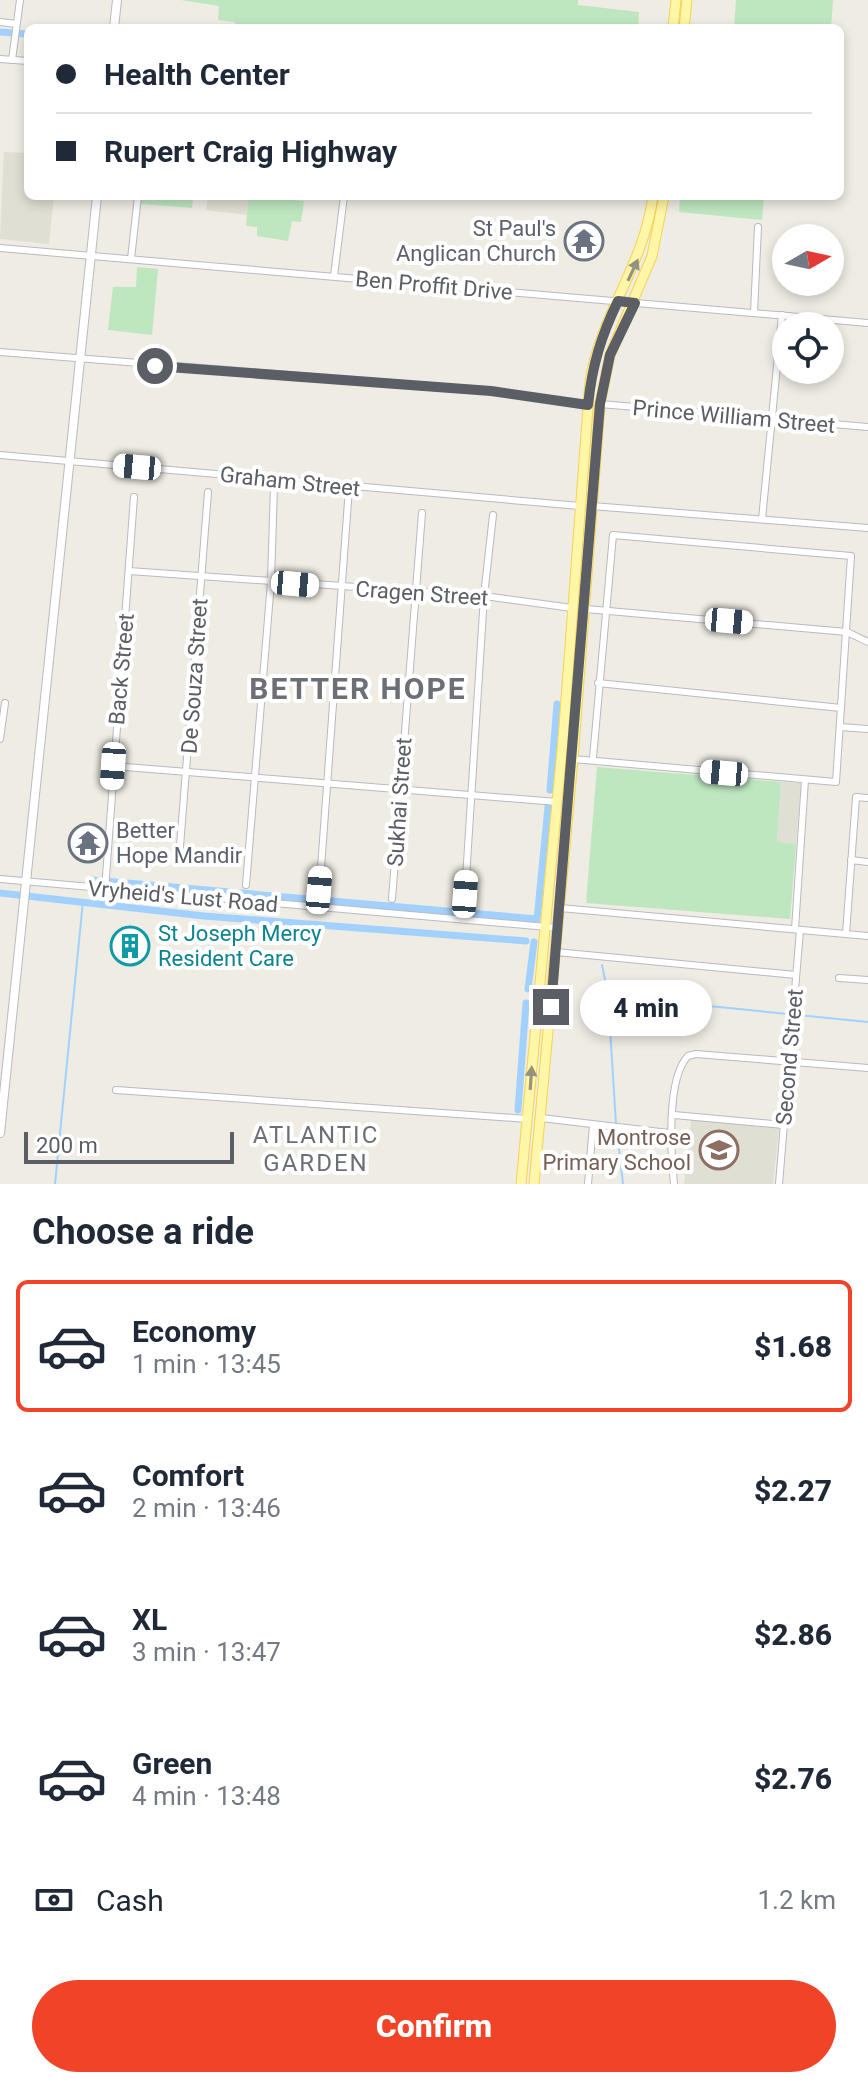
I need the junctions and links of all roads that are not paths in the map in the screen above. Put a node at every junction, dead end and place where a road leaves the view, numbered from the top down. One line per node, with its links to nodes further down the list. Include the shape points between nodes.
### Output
1 (20, 0): 6 (street)
2 (117, 0): 7 (main road)
3 (676, 0): 8 (main road)
4 (687, 0): 9 (main road)
5 (0, 22): 6 (street)
6 (16, 24): 11 (street)
7 (114, 24)
8 (673, 24)
9 (684, 24)
10 (0, 59): 11 (street)
11 (12, 60): 12 (street)
12 (24, 61)
13 (97, 200): 20 (main road)
14 (138, 200): 21 (street)
15 (344, 200): 22 (street)
16 (652, 200): 23 (main road, one-way to 16, via 639,257)
17 (663, 200): 24 (main road)
18 (758, 227): 25 (street)
19 (0, 248): 20 (street, Ben Proffit Drive)
20 (92, 256): 21 (street, Ben Proffit Drive); 30 (main road)
21 (131, 259): 22 (street, Ben Proffit Drive)
22 (334, 276): 23 (street, Ben Proffit Drive)
23 (618, 301): 24 (street, Ben Proffit Drive); 33 (main road, via 594,357)
24 (635, 303): 25 (street, Ben Proffit Drive); 32 (main road, via 610,355)
25 (754, 313): 26 (street, Ben Proffit Drive)
26 (772, 314)
27 (844, 321): 28 (street, Ben Proffit Drive)
28 (868, 323)
29 (0, 352): 30 (street)
30 (80, 359): 33 (street, via 491,391); 37 (main road)
31 (775, 384): 34 (street)
32 (600, 404): 34 (street, Prince William Street); 43 (main road)
33 (588, 405): 42 (main road)
34 (771, 419): 35 (street, Prince William Street); 46 (street)
35 (868, 427)
36 (0, 455): 37 (street, Graham Street)
37 (69, 461): 39 (street, Graham Street); 82 (main road)
38 (274, 485): 50 (street)
39 (349, 488): 42 (street, Graham Street); 51 (street)
40 (208, 492): 49 (street, De Souza Street)
41 (134, 497): 48 (street, Back Street)
42 (580, 506): 54 (main road)
43 (592, 506): 46 (street); 55 (main road)
44 (422, 513): 52 (street, Sukhai Street)
45 (493, 515): 53 (street)
46 (762, 519): 47 (street)
47 (868, 528)
48 (129, 571): 49 (street, Cragen Street); 67 (street, Back Street)
49 (201, 576): 50 (street, Cragen Street); 68 (street, De Souza Street)
50 (271, 582): 51 (street, Cragen Street); 69 (street)
51 (343, 589): 52 (street, Cragen Street); 71 (street)
52 (415, 594): 53 (street, Cragen Street); 72 (street, Sukhai Street)
53 (484, 596): 54 (street, Cragen Street); 73 (street)
54 (572, 608): 75 (main road)
55 (586, 609): 56 (street); 66 (main road)
56 (605, 609): 57 (street); 57 (street, via 613,535 851,556); 59 (street)
57 (847, 632): 58 (street); 61 (street)
58 (868, 642)
59 (598, 683): 61 (street); 65 (street)
60 (5, 703): 64 (street)
61 (841, 708): 62 (street)
62 (840, 727): 63 (street); 70 (street, via 836,782)
63 (868, 729)
64 (0, 739)
65 (593, 758): 66 (street); 70 (street)
66 (573, 759): 86 (main road)
67 (113, 766): 68 (street); 81 (street, Back Street)
68 (187, 774): 69 (street); 76 (street, De Souza Street)
69 (256, 780): 71 (street); 80 (street)
70 (805, 780): 89 (street, Second Street)
71 (328, 785): 72 (street); 85 (street)
72 (399, 790): 73 (street); 84 (street, Sukhai Street)
73 (472, 795): 75 (street); 83 (street)
74 (868, 798): 77 (street, via 856,797)
75 (557, 802): 87 (main road)
76 (179, 859)
77 (851, 860): 78 (street); 90 (street)
78 (868, 862)
79 (0, 879): 82 (street, Vryheid's Lust Road)
80 (246, 885)
81 (105, 888): 82 (street, Vryheid's Lust Road); 85 (street, Vryheid's Lust Road)
82 (26, 891): 104 (main road)
83 (465, 894)
84 (392, 899)
85 (318, 906): 87 (street, Vryheid's Lust Road)
86 (560, 908): 88 (main road); 89 (street)
87 (544, 927): 88 (street, Vryheid's Lust Road); 101 (main road, one-way to 87)
88 (558, 928): 92 (main road)
89 (798, 930): 90 (street); 93 (street, Second Street)
90 (846, 934): 91 (street)
91 (868, 936)
92 (556, 952): 93 (street); 100 (main road)
93 (796, 975): 96 (street, Second Street)
94 (839, 978): 95 (street)
95 (868, 980)
96 (789, 1061): 97 (street); 99 (street, via 688,1056); 103 (street, Second Street)
97 (868, 1068)
98 (116, 1090): 101 (street)
99 (674, 1115): 103 (street); 105 (street)
100 (541, 1118): 102 (street); 107 (main road)
101 (528, 1119): 106 (main road)
102 (593, 1125): 105 (street); 108 (street)
103 (784, 1125): 110 (street, Second Street)
104 (0, 1133)
105 (669, 1133): 109 (street)
106 (521, 1184)
107 (534, 1184)
108 (588, 1184)
109 (674, 1184)
110 (779, 1184)

